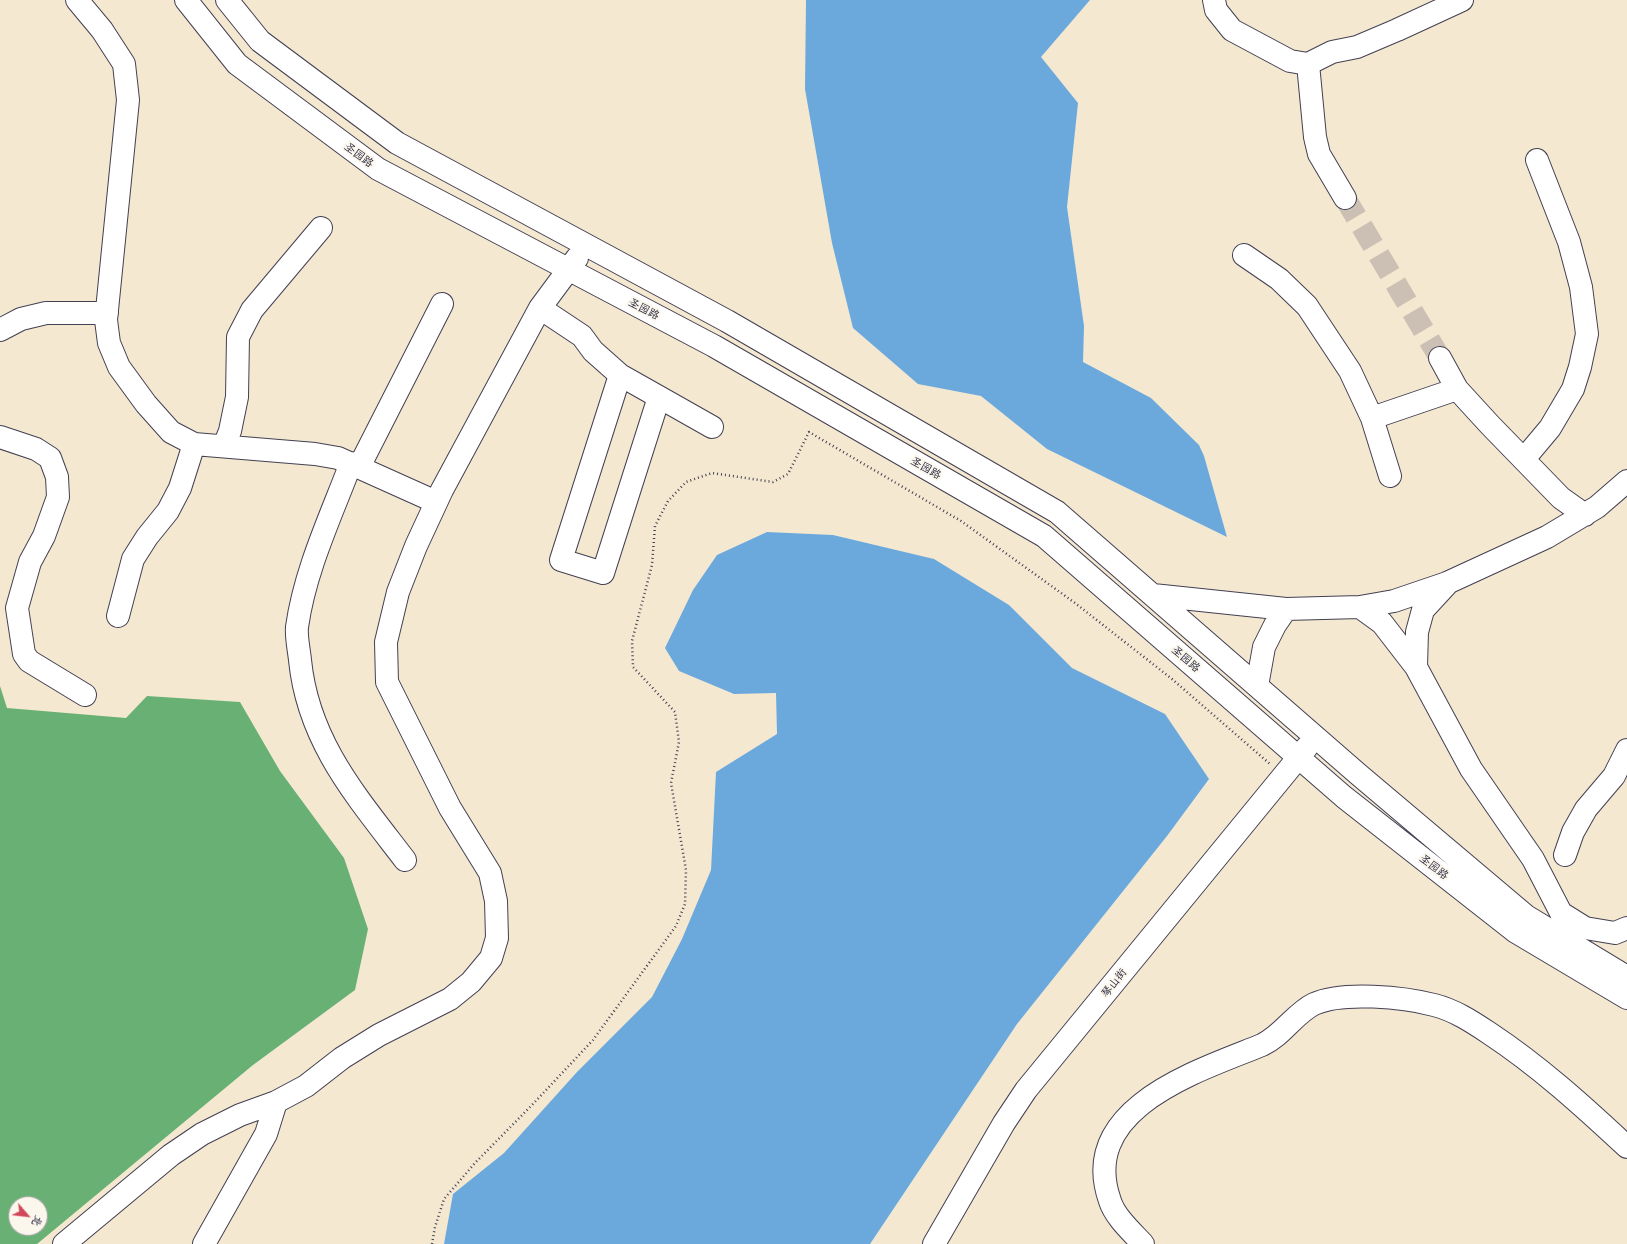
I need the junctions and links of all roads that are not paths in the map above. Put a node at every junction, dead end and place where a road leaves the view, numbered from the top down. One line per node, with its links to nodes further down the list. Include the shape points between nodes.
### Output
1 (76, 0): 15 (street, via 102,30 124,64 128,100)
2 (186, 0): 12 (street, 圣园路, via 237,64 378,169)
3 (227, 0): 10 (street, 圣园路, via 260,41 397,143)
4 (1214, 0): 6 (street, via 1216,10 1232,30 1290,61)
5 (1462, 0): 6 (street, via 1357,47 1332,52)
6 (1308, 64): 8 (street, via 1319,154)
7 (1537, 160): 26 (street, via 1569,242 1581,287 1588,334 1573,389 1550,428)
8 (1345, 198)
9 (321, 228): 25 (street, via 252,310 238,338 237,397)
10 (585, 245): 12 (street); 33 (street, 圣园路, via 727,321 1057,512)
11 (1244, 255): 21 (street, via 1279,279 1306,306 1350,371)
12 (569, 270): 14 (street); 42 (street, 圣园路, via 714,346 1044,536)
13 (442, 304): 27 (street)
14 (540, 308): 18 (street, via 582,336 593,351); 30 (street)
15 (107, 313): 16 (street, via 46,313 22,319); 24 (street, via 109,343 119,367 170,432)
16 (0, 330)
17 (1440, 358): 19 (street)
18 (620, 376): 20 (street); 20 (street, via 561,560 603,573)
19 (1457, 388): 21 (street); 26 (street)
20 (659, 397): 22 (street)
21 (1372, 418): 28 (street)
22 (712, 427)
23 (0, 437): 39 (street, via 36,449 50,458 57,477 58,497 44,536 30,562 17,608 24,654 29,661)
24 (194, 444): 25 (street); 36 (street, via 180,488 168,511 133,559)
25 (224, 446): 27 (street, via 315,454 338,458)
26 (1524, 460): 31 (street, via 1561,498)
27 (355, 465): 30 (street); 44 (street, via 309,575 297,628 302,686 321,740 347,784)
28 (1390, 476)
29 (1627, 481): 31 (street)
30 (436, 502): 48 (street, via 398,592 386,642 387,682 450,808 490,873 496,901 497,938 490,958 471,982 450,999 379,1035 342,1058 306,1086)
31 (1585, 515): 32 (street, via 1547,537)
32 (1447, 583): 35 (street, via 1394,601); 37 (street, via 1423,610 1417,632)
33 (1152, 595): 34 (street); 38 (street, 圣园路)
34 (1286, 608): 35 (street); 38 (street, via 1264,647)
35 (1360, 608): 37 (street, via 1382,623)
36 (118, 616)
37 (1416, 667): 45 (street, via 1471,768 1533,859 1561,913 1585,928 1615,933)
38 (1257, 686): 40 (street, 圣园路)
39 (85, 695)
40 (1315, 736): 42 (street, 琴山街); 46 (street, 圣园路, via 1526,916)
41 (1627, 750): 43 (street, via 1614,776 1586,809 1572,832)
42 (1299, 758): 47 (street, 圣园路, via 1344,797 1516,932); 52 (street, 琴山街, via 1026,1090)
43 (1565, 855)
44 (405, 860)
45 (1627, 928)
46 (1627, 977)
47 (1627, 998)
48 (276, 1102): 50 (street, via 240,1115 202,1134 170,1156); 51 (street, via 266,1134)
49 (1627, 1147): 53 (street, via 1522,1055 1457,1013 1415,1001 1368,996 1334,999 1313,1004 1266,1043 1162,1089 1140,1103 1124,1120 1111,1138 1106,1157 1105,1178 1110,1202 1125,1225)
50 (64, 1244)
51 (204, 1244)
52 (934, 1244)
53 (1143, 1244)

